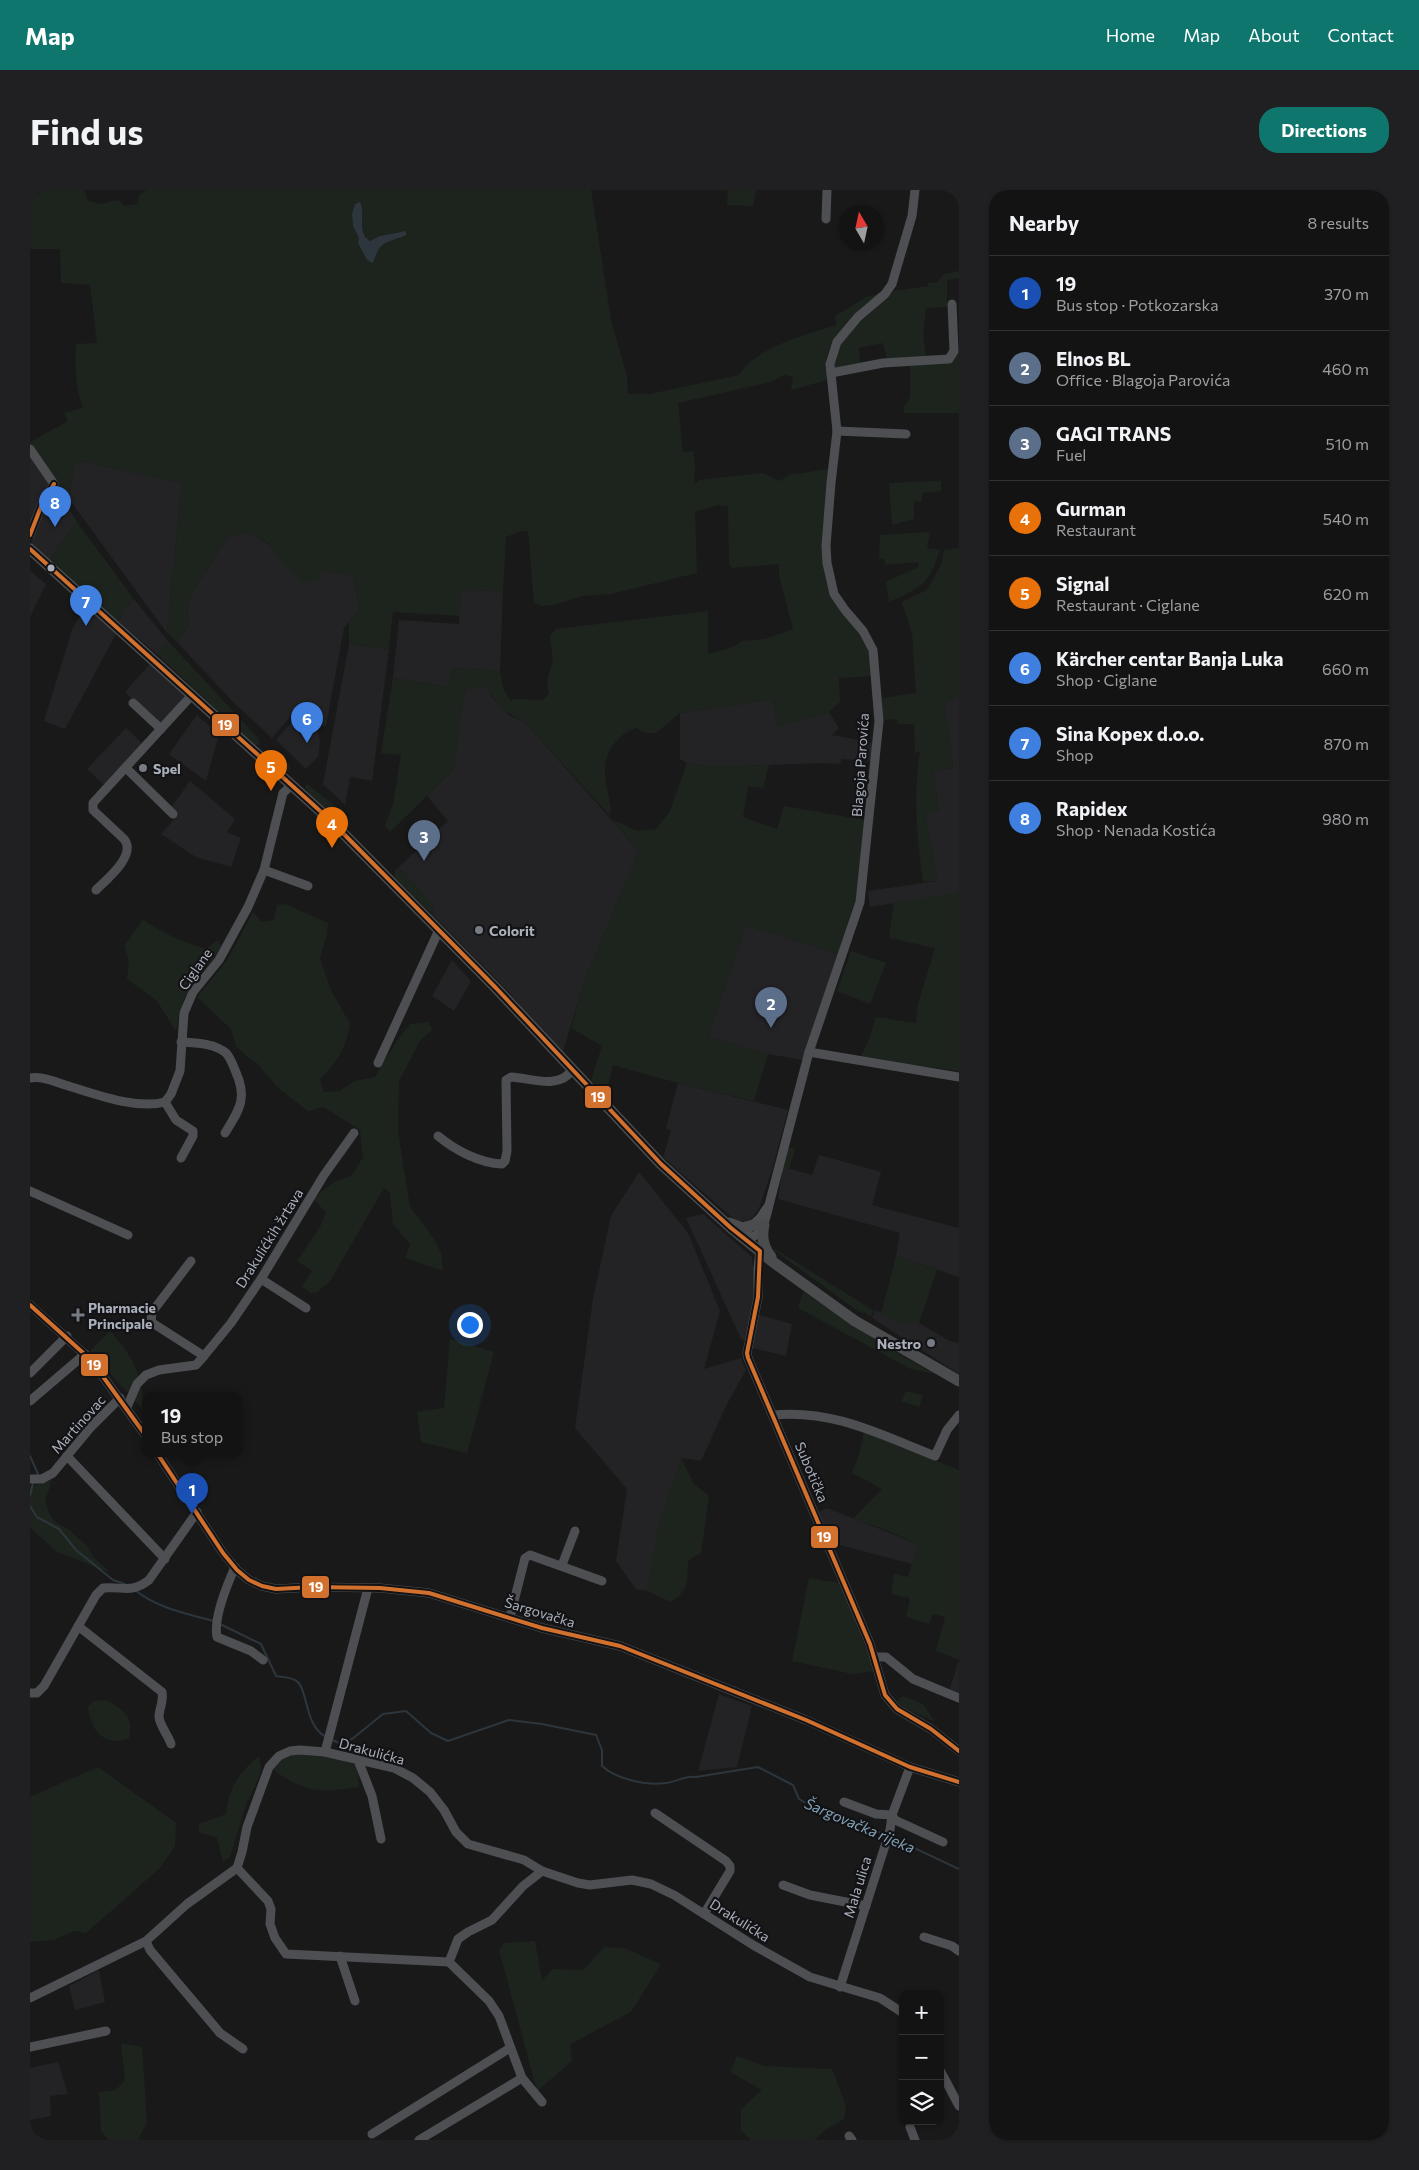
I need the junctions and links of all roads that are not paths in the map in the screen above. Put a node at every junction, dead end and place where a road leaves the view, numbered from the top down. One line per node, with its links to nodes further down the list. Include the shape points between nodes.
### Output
1 (827, 190): 3 (street)
2 (915, 190): 5 (street, Blagoja Parovića, via 912,216 892,284 886,294 858,317 837,342)
3 (826, 219)
4 (952, 304): 5 (street, via 954,351 949,359 883,363)
5 (831, 373): 6 (street, Blagoja Parovića)
6 (837, 431): 7 (street); 22 (street, Blagoja Parovića, via 827,563 834,594 863,631 872,650 880,721 860,902)
7 (906, 434)
8 (30, 448): 9 (street, via 54,484)
9 (30, 535)
10 (30, 549): 11 (main road)
11 (192, 695): 13 (street); 15 (main road)
12 (133, 703): 13 (street)
13 (161, 729): 14 (street)
14 (126, 768): 16 (street); 19 (street, via 93,803 94,810 124,839 128,849)
15 (292, 784): 17 (street, Ciglane, via 283,794); 20 (main road)
16 (173, 814)
17 (264, 870): 18 (street); 21 (street, Ciglane, via 232,938 193,992 184,1013)
18 (308, 886)
19 (96, 890)
20 (439, 930): 23 (street); 24 (main road)
21 (181, 1042): 27 (street, Ciglane, via 180,1071); 29 (street, via 206,1045 226,1053 232,1063 243,1097)
22 (809, 1052): 25 (street); 34 (street, Blagoja Parovića, via 769,1205)
23 (378, 1063)
24 (572, 1070): 30 (street, via 567,1077 556,1081 511,1077 506,1080 507,1151 502,1164 474,1157); 33 (main road, via 661,1164)
25 (959, 1077)
26 (30, 1078): 27 (street, via 119,1100)
27 (165, 1102): 31 (street, via 176,1120 193,1131)
28 (354, 1133): 40 (street, Drakulićkih žrtava)
29 (225, 1134)
30 (438, 1136)
31 (181, 1158)
32 (30, 1190): 35 (street)
33 (719, 1216): 34 (main road, via 737,1227); 36 (main road)
34 (758, 1225): 36 (street, via 754,1236); 39 (main road, via 768,1253)
35 (128, 1235)
36 (744, 1239): 37 (main road)
37 (760, 1251): 39 (main road); 51 (street, Subotička, via 758,1297 747,1356)
38 (191, 1261): 45 (street, via 152,1312 151,1322)
39 (781, 1267): 47 (main road, via 855,1321)
40 (260, 1279): 42 (street); 45 (street, Drakulićkih žrtava)
41 (30, 1305): 43 (street)
42 (306, 1308)
43 (66, 1336): 44 (street); 46 (street)
44 (85, 1354): 48 (street); 49 (street)
45 (204, 1356): 50 (street, Drakulićkih žrtava, via 196,1365 146,1375 137,1384)
46 (30, 1373)
47 (959, 1380)
48 (120, 1398): 50 (street); 54 (street, Martinovac)
49 (30, 1401)
50 (126, 1408): 53 (street)
51 (773, 1415): 52 (street, via 795,1413 829,1417 935,1456 947,1430); 66 (street, Subotička)
52 (959, 1415)
53 (142, 1430)
54 (67, 1456): 56 (street, Martinovac, via 42,1479); 59 (street)
55 (160, 1457): 57 (street, Šargovačka)
56 (30, 1479)
57 (197, 1512): 59 (street); 61 (street, Šargovačka)
58 (575, 1531): 60 (street)
59 (165, 1559): 65 (street, via 139,1587 129,1590 103,1588)
60 (562, 1565): 62 (street); 64 (street, via 530,1554 524,1558)
61 (235, 1567): 63 (street, Šargovačka, via 248,1580 276,1589); 67 (street, via 226,1588 217,1637)
62 (602, 1581)
63 (368, 1588): 64 (street, Šargovačka, via 429,1593); 72 (street)
64 (510, 1617): 74 (street, Šargovačka, via 644,1654 814,1723)
65 (78, 1626): 68 (street, via 44,1686); 70 (street, via 162,1692 160,1721)
66 (875, 1657): 69 (street, via 886,1657 913,1679); 71 (street, Subotička, via 881,1686 893,1706)
67 (263, 1660)
68 (30, 1693)
69 (959, 1698)
70 (171, 1744)
71 (959, 1751)
72 (325, 1752): 73 (street, Drakulićka); 81 (street, Drakulićka, via 290,1750 269,1767 246,1827)
73 (358, 1760): 79 (street, via 372,1796); 82 (street, Drakulićka, via 394,1768 413,1778 430,1792 456,1832 468,1844 524,1860)
74 (910, 1767): 75 (street, Šargovačka); 78 (street, Mala ulica)
75 (959, 1782)
76 (844, 1802): 78 (street, via 876,1814)
77 (655, 1813): 85 (street, via 730,1866)
78 (892, 1815): 80 (street, via 895,1820); 84 (street, Mala ulica)
79 (381, 1839)
80 (943, 1842)
81 (237, 1868): 87 (street, via 187,1904); 89 (street, via 268,1901 270,1924 286,1954)
82 (542, 1871): 85 (street, Drakulićka, via 590,1885 632,1880 651,1884); 90 (street, via 523,1886 492,1920 458,1940)
83 (782, 1885): 84 (street, via 810,1895)
84 (866, 1906): 91 (street, Mala ulica)
85 (704, 1914): 91 (street, Drakulićka, via 810,1976)
86 (924, 1936): 88 (street)
87 (146, 1941): 92 (street); 98 (street, via 150,1950 220,2033)
88 (959, 1950)
89 (340, 1956): 90 (street); 93 (street)
90 (448, 1962): 97 (street, via 489,2001 499,2016)
91 (840, 1987): 94 (street, Drakulićka, via 880,1998)
92 (30, 1998)
93 (355, 2001)
94 (899, 2010)
95 (106, 2031): 96 (street)
96 (30, 2047)
97 (510, 2048): 99 (street); 104 (street)
98 (243, 2049)
99 (522, 2078): 101 (street); 105 (street)
100 (944, 2078): 102 (street)
101 (542, 2102)
102 (959, 2106)
103 (910, 2127): 106 (street)
104 (372, 2134)
105 (420, 2140)
106 (915, 2140)

